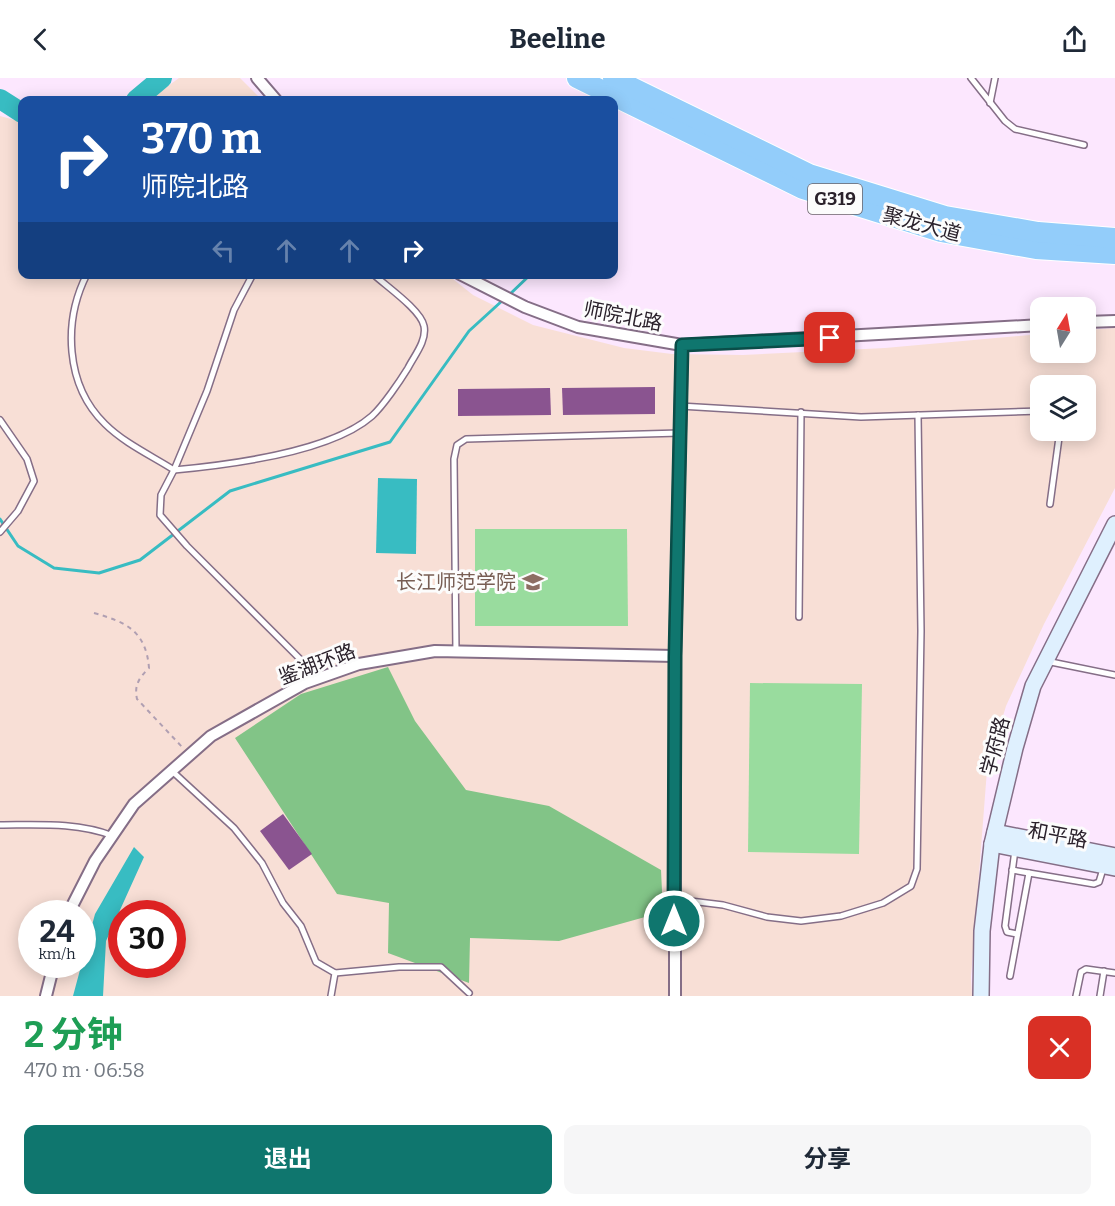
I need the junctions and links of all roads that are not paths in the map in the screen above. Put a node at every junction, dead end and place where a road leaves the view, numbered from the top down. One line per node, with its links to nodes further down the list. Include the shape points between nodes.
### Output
1 (257, 78): 6 (street)
2 (577, 78): 7 (highway, 聚龙大道 / G319)
3 (613, 78): 11 (highway, 聚龙大道 / G319, via 809,174 945,216 1038,232)
4 (971, 78): 9 (lane)
5 (995, 78): 9 (lane)
6 (273, 96)
7 (614, 96)
8 (618, 98): 12 (highway, 聚龙大道 / G319, via 803,189 941,232 1036,249)
9 (990, 103): 10 (lane, via 1016,129)
10 (1084, 145)
11 (1115, 238)
12 (1115, 254)
13 (85, 279): 28 (lane, via 71,321 71,356 85,396 105,424)
14 (250, 279): 28 (lane, via 234,310 207,391)
15 (379, 279): 28 (lane, via 418,314 424,326 424,339 405,374 372,416 337,436 271,456)
16 (468, 279): 20 (street, 师院北路, via 578,327)
17 (1115, 321): 18 (street)
18 (1096, 322)
19 (1030, 326): 20 (street, 师院北路)
20 (682, 345): 21 (street)
21 (680, 406): 23 (lane); 26 (street)
22 (1030, 411): 24 (lane)
23 (801, 412): 24 (lane, via 861,417); 32 (lane)
24 (918, 415): 46 (lane, via 920,643 916,869 911,886 883,903 841,916 801,921)
25 (0, 420): 31 (lane, via 27,459 34,481 18,512)
26 (680, 433): 33 (lane, via 466,439 457,445); 34 (street)
27 (1059, 441): 29 (lane)
28 (174, 470): 37 (lane, via 161,495 160,515)
29 (1050, 504)
30 (1115, 524): 35 (street, 学府路)
31 (0, 531)
32 (799, 617)
33 (456, 652): 34 (street, 鉴湖环路); 37 (street, 鉴湖环路, via 435,651 359,664)
34 (675, 656): 46 (street)
35 (1045, 661): 36 (lane); 41 (street, 学府路, via 1033,686 1018,738)
36 (1115, 675)
37 (319, 678): 38 (street, 鉴湖环路, via 211,736)
38 (172, 771): 40 (street, 鉴湖环路, via 134,804); 50 (lane, via 241,837 262,863 283,903 301,926 316,962)
39 (0, 825): 40 (lane, via 70,826)
40 (113, 836): 47 (street, 鉴湖环路)
41 (994, 838): 42 (street, 和平路); 43 (street, 和平路); 58 (street, 学府路, via 982,931)
42 (1015, 848): 43 (street, 和平路); 44 (lane)
43 (1111, 863): 45 (lane, via 1094,884)
44 (1012, 870): 45 (lane); 48 (lane, via 1005,926 1007,932)
45 (1029, 873): 48 (lane)
46 (674, 899): 57 (street)
47 (75, 900)
48 (1017, 934): 52 (lane)
49 (1104, 971): 51 (lane); 59 (lane, via 1081,972); 60 (lane)
50 (335, 973): 54 (lane, via 441,967); 56 (lane)
51 (1115, 973)
52 (1010, 976)
53 (50, 978): 55 (street)
54 (469, 993)
55 (46, 996)
56 (331, 996)
57 (675, 996)
58 (981, 996)
59 (1076, 996)
60 (1100, 996)

